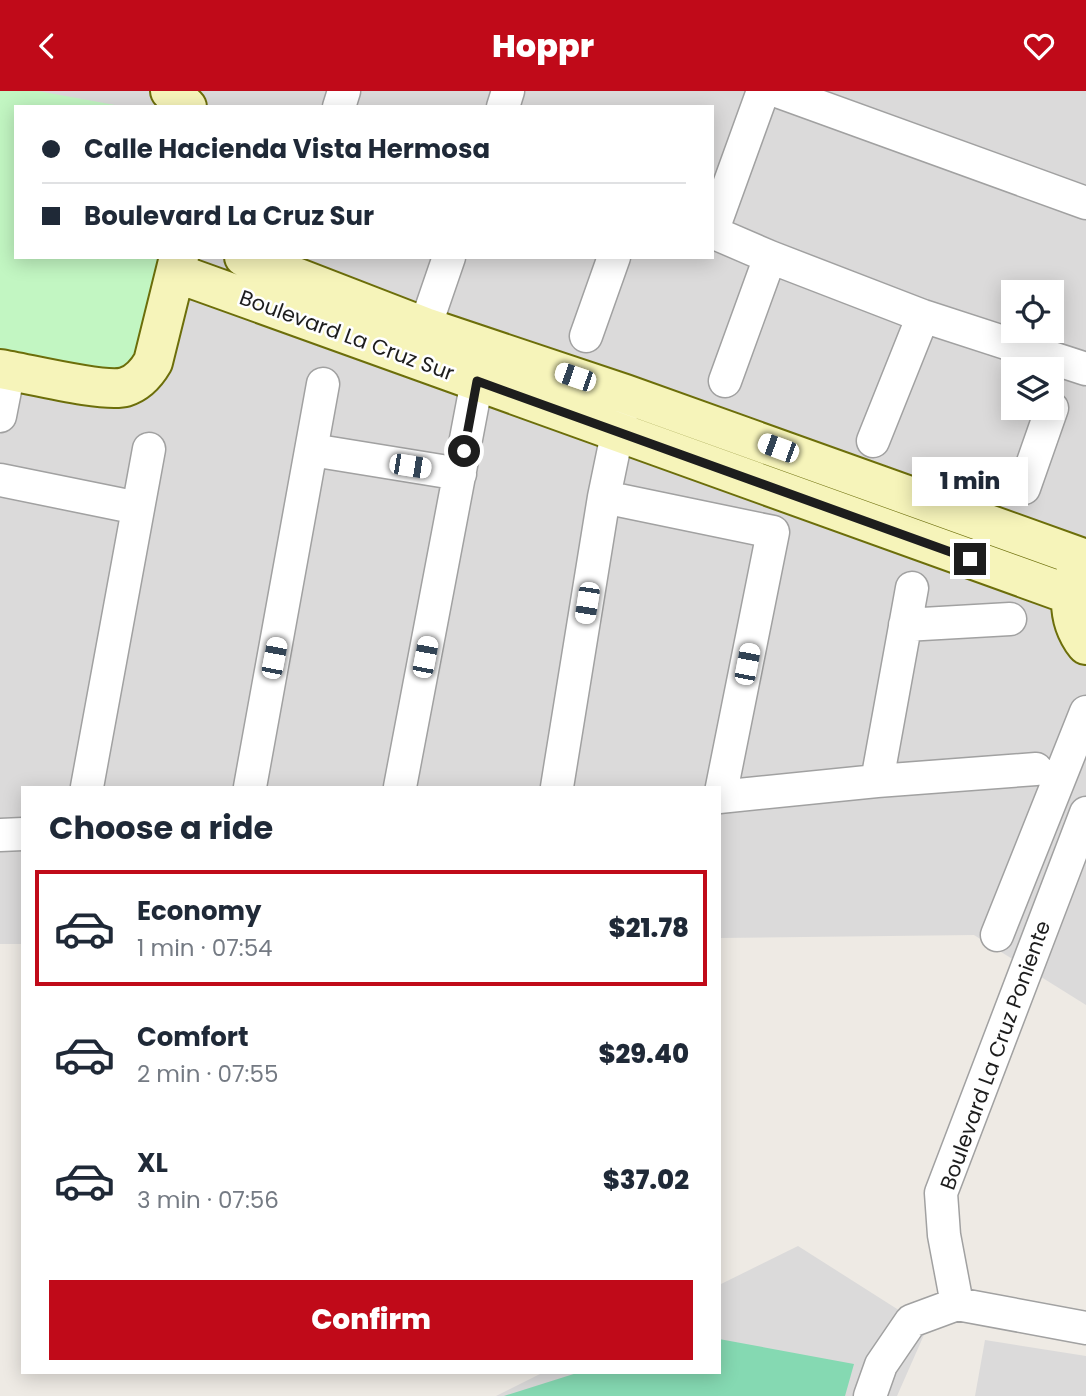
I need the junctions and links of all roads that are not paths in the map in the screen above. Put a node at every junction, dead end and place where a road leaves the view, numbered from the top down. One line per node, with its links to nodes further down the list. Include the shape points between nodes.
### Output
1 (170, 91): 4 (street)
2 (763, 91): 6 (street)
3 (777, 91): 5 (street)
4 (185, 105)
5 (1086, 203)
6 (714, 226)
7 (714, 233): 8 (street)
8 (770, 257): 13 (street); 19 (street)
9 (249, 259): 14 (street, Boulevard La Cruz Sur)
10 (448, 259): 14 (street)
11 (613, 259): 15 (street)
12 (178, 265): 17 (street, Boulevard La Cruz Sur, via 152,362 136,382 112,389); 18 (street, Boulevard La Cruz Sur)
13 (923, 316): 16 (street); 26 (street)
14 (425, 327): 22 (street, Boulevard La Cruz Sur)
15 (586, 336)
16 (1077, 366): 21 (street)
17 (4, 369): 23 (street)
18 (477, 381): 25 (street, Boulevard La Cruz Sur); 29 (street)
19 (725, 381)
20 (323, 384): 28 (street)
21 (1064, 387)
22 (625, 394): 25 (street); 34 (street, Boulevard La Cruz Sur)
23 (0, 416)
24 (1048, 420): 31 (street)
25 (617, 433): 32 (street); 36 (street, Boulevard La Cruz Sur)
26 (873, 441)
27 (149, 449): 33 (street)
28 (312, 450): 29 (street); 44 (street)
29 (460, 474): 45 (street)
30 (0, 480): 33 (street)
31 (1024, 488)
32 (604, 497): 46 (street); 47 (street, via 773,532)
33 (138, 508): 43 (street)
34 (1085, 556): 36 (street)
35 (912, 588): 38 (street)
36 (1071, 596): 39 (street, via 1073,622)
37 (1010, 618): 38 (street)
38 (905, 625): 42 (street)
39 (1086, 645)
40 (1086, 712): 52 (street, Boulevard La Cruz Poniente)
41 (1036, 769): 42 (street)
42 (877, 781): 48 (street)
43 (88, 786)
44 (250, 786)
45 (400, 786)
46 (557, 786)
47 (721, 792)
48 (721, 797)
49 (1086, 813): 53 (street, Boulevard La Cruz Poniente, via 941,1193)
50 (21, 834): 51 (street)
51 (0, 835)
52 (997, 935)
53 (957, 1304): 54 (street); 55 (street, via 911,1321 881,1365)
54 (1086, 1328)
55 (870, 1396)

